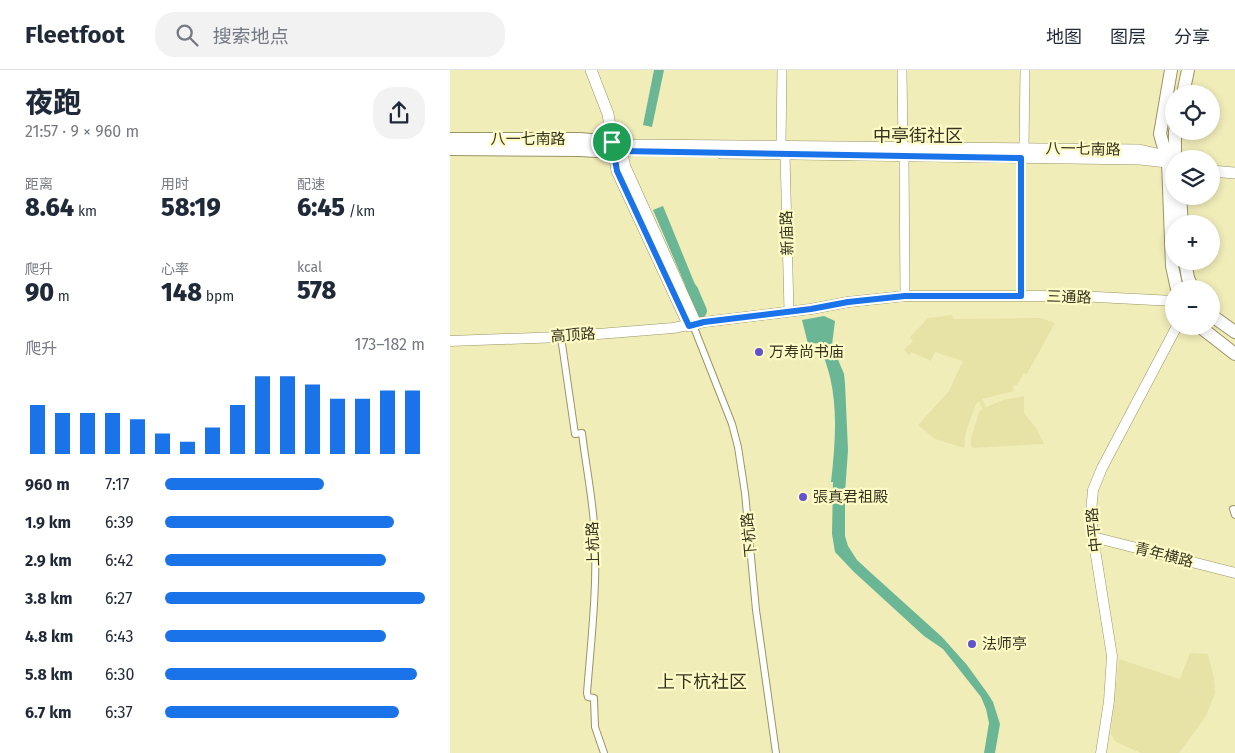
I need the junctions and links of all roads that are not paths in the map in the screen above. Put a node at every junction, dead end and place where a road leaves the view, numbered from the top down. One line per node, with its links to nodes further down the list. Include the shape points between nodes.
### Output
1 (590, 70): 10 (main road, via 608,114)
2 (597, 70): 10 (main road, via 613,112)
3 (782, 70): 12 (street, 新庙路)
4 (902, 70): 14 (street)
5 (1025, 70): 15 (street)
6 (1172, 70): 13 (main road, via 1160,134)
7 (1188, 70): 8 (main road)
8 (1185, 85)
9 (450, 139): 10 (main road, 八一七南路, via 580,139)
10 (616, 147): 11 (main road, 八一七南路, via 580,150); 12 (main road, 八一七南路); 26 (main road, 下杭路, via 617,171)
11 (450, 149)
12 (783, 150): 14 (main road, 八一七南路); 24 (street, 新庙路)
13 (1167, 150)
14 (903, 151): 15 (main road, 八一七南路); 21 (street)
15 (1023, 153): 16 (main road, 八一七南路, via 1139,150); 22 (street)
16 (1165, 158)
17 (1220, 172): 18 (main road)
18 (1235, 173)
19 (1171, 205): 20 (main road)
20 (1175, 280)
21 (905, 296): 22 (street, 三通路); 24 (street, 三通路)
22 (1021, 296): 23 (street, 三通路)
23 (1165, 301)
24 (789, 311): 26 (street, 三通路)
25 (1220, 321): 27 (main road)
26 (693, 325): 30 (street, 高顶路); 36 (street, 下杭路, via 738,447)
27 (1235, 332)
28 (1172, 335): 33 (street, 中平路, via 1095,483 1091,505)
29 (1211, 335): 32 (main road)
30 (560, 337): 31 (street, 高顶路); 35 (street, 上杭路, via 575,434 582,433 595,539 593,627 587,693 588,697 594,698 595,727)
31 (450, 341)
32 (1235, 354)
33 (1093, 537): 34 (street, 青年横路); 37 (street, 中平路, via 1112,656)
34 (1235, 573)
35 (604, 753)
36 (776, 753)
37 (1101, 753)

